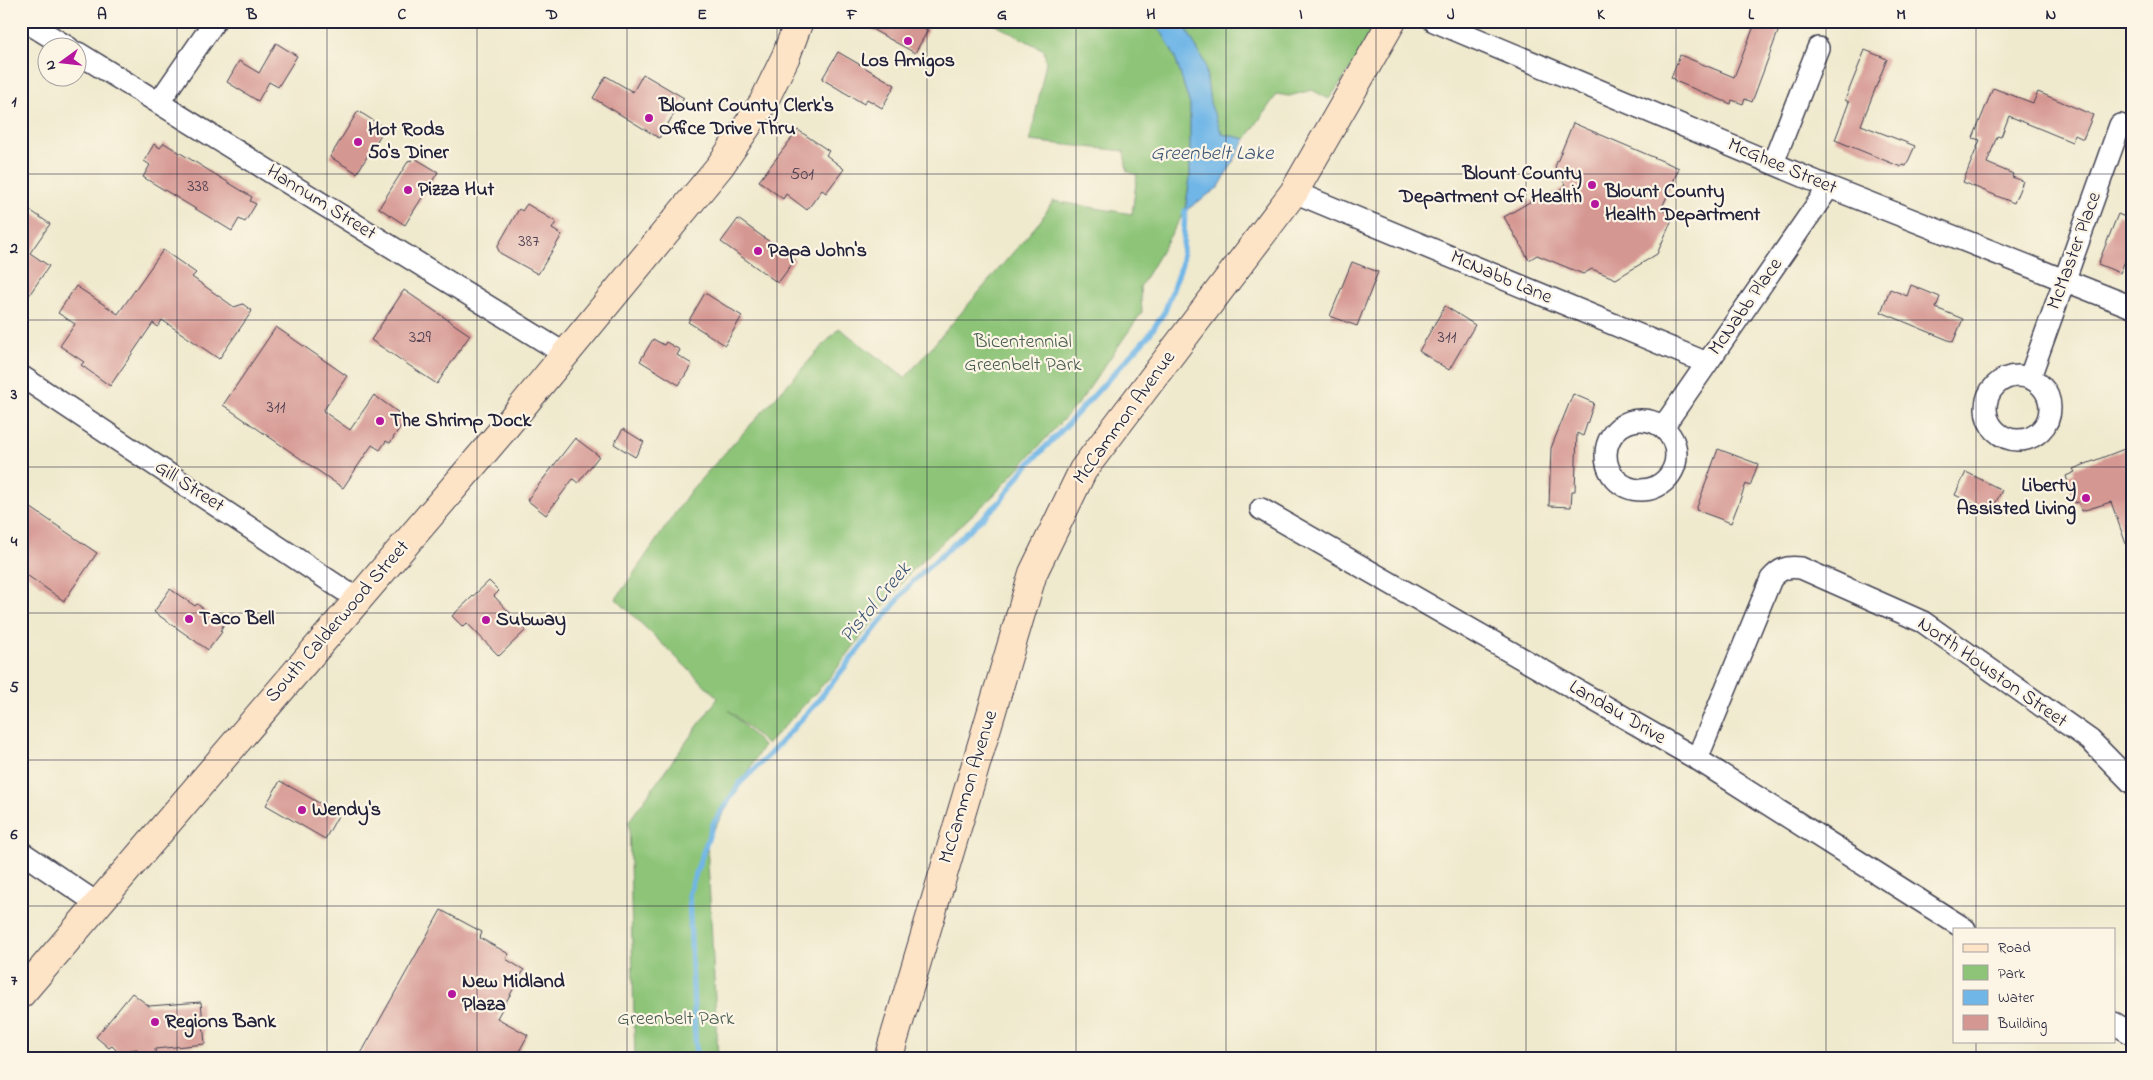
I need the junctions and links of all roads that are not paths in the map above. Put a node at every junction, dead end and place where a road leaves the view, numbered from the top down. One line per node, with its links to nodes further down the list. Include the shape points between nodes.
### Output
1 (25, 21): 6 (street)
2 (215, 21): 9 (street)
3 (799, 21): 16 (main road, South Calderwood Street, via 763,103 720,166)
4 (1392, 21): 13 (main road, McCammon Avenue)
5 (1434, 21): 11 (street, McGhee Street)
6 (53, 38)
7 (1818, 48): 11 (street)
8 (88, 59): 9 (street, Hannum Street)
9 (159, 102): 16 (street, Hannum Street)
10 (2120, 125): 14 (street, McMaster Place)
11 (1773, 163): 12 (street, McGhee Street)
12 (1829, 187): 14 (street, McGhee Street); 17 (street, McNabb Place)
13 (1294, 192): 17 (street, McNabb Lane); 31 (main road, McCammon Avenue, via 1083,470 1033,573)
14 (2064, 281): 15 (street, McGhee Street); 19 (street, McMaster Place)
15 (2132, 307)
16 (565, 354): 22 (main road, South Calderwood Street)
17 (1707, 363): 20 (street, McNabb Place)
18 (21, 376): 22 (street, Gill Street)
19 (2030, 377)
20 (1663, 427)
21 (1261, 509): 23 (street, Landau Drive)
22 (357, 599): 26 (main road, South Calderwood Street)
23 (1697, 759): 24 (street, North Houston Street, via 1770,580 1779,570 1789,567 1801,568 1923,622 2090,740); 27 (street, Landau Drive)
24 (2132, 783)
25 (21, 852): 26 (street)
26 (98, 904): 28 (main road, South Calderwood Street)
27 (1963, 928)
28 (21, 994)
29 (2116, 1024): 30 (street)
30 (2132, 1034)
31 (888, 1059)

